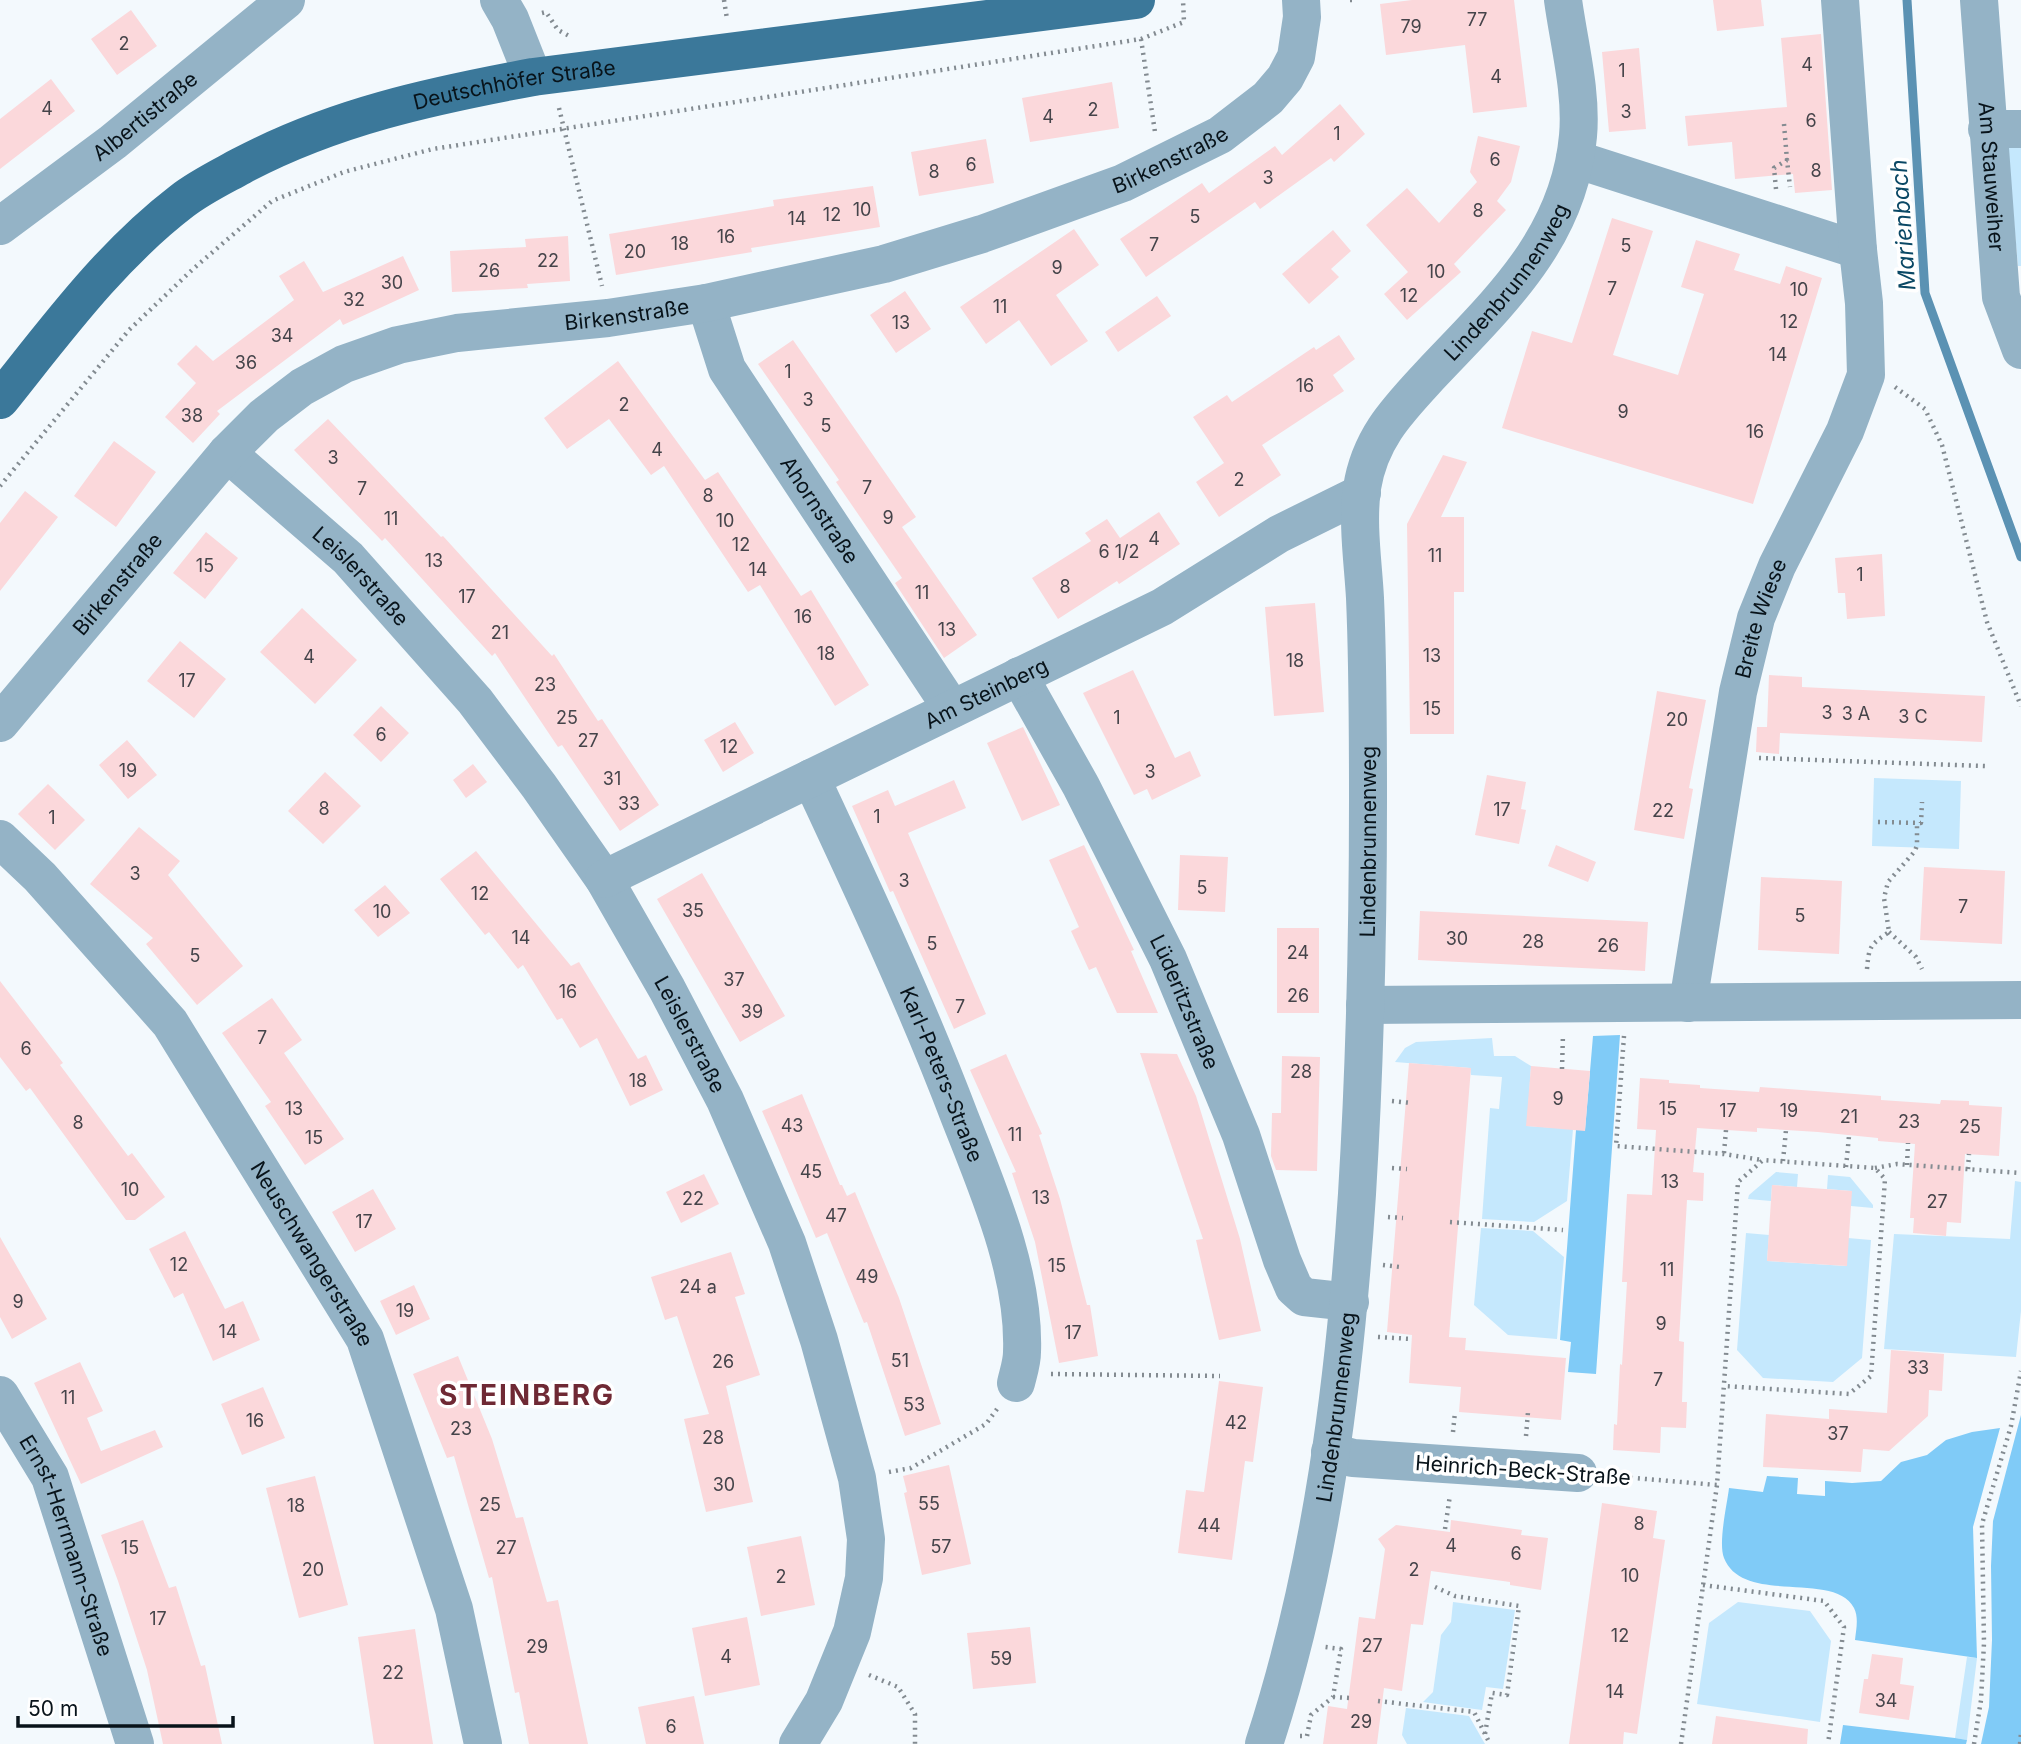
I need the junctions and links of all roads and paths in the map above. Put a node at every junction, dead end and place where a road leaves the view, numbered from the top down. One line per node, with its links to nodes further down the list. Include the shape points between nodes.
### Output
1 (286, 0): 24 (street, Albertistraße, via 113,142)
2 (499, 0): 14 (street)
3 (724, 0): 12 (path)
4 (1136, 0): 14 (main road, Deutschhöfer Straße)
5 (1182, 0): 13 (path, via 1184,22)
6 (1301, 0): 21 (street, Birkenstraße, via 1296,57 1285,79 1220,135)
7 (1350, 0): 8 (path)
8 (1356, 0)
9 (1563, 0): 19 (street, Lindenbrunnenweg, via 1577,97)
10 (1840, 0): 25 (street, Breite Wiese)
11 (1979, 0): 18 (street, Am Stauweiher)
12 (727, 20)
13 (1141, 39): 17 (path); 21 (path)
14 (533, 77): 31 (main road, Deutschhöfer Straße, via 340,122 219,178 183,200 115,261)
15 (570, 105): 17 (path, via 558,107)
16 (1784, 124): 20 (path)
17 (563, 129): 28 (path); 33 (path, via 421,152 344,172 272,201 130,330)
18 (2004, 129): 26 (street, Am Stauweiher)
19 (1575, 159): 23 (street); 34 (street, Lindenbrunnenweg, via 1555,219 1537,254 1491,313 1394,414 1375,443)
20 (1787, 160): 22 (path); 23 (path, via 1774,168)
21 (1160, 166): 27 (street, Birkenstraße, via 1072,203 884,264)
22 (1790, 187)
23 (1779, 225): 25 (street)
24 (0, 226)
25 (1858, 250): 30 (street, Breite Wiese)
26 (2011, 291): 29 (street, Am Stauweiher)
27 (706, 303): 28 (street, Birkenstraße); 37 (street, Ahornstraße, via 727,369)
28 (608, 318): 32 (street, Birkenstraße, via 457,333 398,345 344,364 302,387 264,416)
29 (2021, 351)
30 (1866, 375): 36 (path, via 1898,388 1924,409 1942,445 1987,622); 39 (street, Breite Wiese, via 1756,618)
31 (0, 400)
32 (228, 453): 38 (street, Birkenstraße); 46 (street, Leislerstraße, via 348,558 413,628 475,701)
33 (0, 486)
34 (1362, 493): 35 (street, Am Steinberg, via 1279,534 1162,607); 52 (street, Lindenbrunnenweg, via 1368,800)
35 (1019, 676): 37 (street, Am Steinberg); 77 (street, Lüderitzstraße, via 1081,786 1168,959 1241,1135 1294,1288 1304,1297)
36 (2021, 706)
37 (952, 709): 41 (street, Am Steinberg)
38 (0, 723)
39 (1728, 757): 40 (path); 51 (street, Breite Wiese)
40 (1986, 766)
41 (811, 778): 46 (street, Am Steinberg); 82 (street, Karl-Peters-Straße, via 915,1004 984,1178 1018,1296 1023,1354)
42 (1922, 802): 44 (path, via 1922,823)
43 (1878, 822): 44 (path)
44 (1917, 823): 47 (path, via 1915,851 1885,890)
45 (0, 839): 101 (street, Neuschwangerstraße, via 40,877 170,1023 365,1339 454,1609)
46 (604, 879): 92 (street, Leislerstraße, via 725,1100 787,1243 819,1340 857,1478 866,1539 864,1578 852,1632)
47 (1889, 932): 49 (path, via 1869,950); 50 (path, via 1922,967)
48 (2021, 1000): 50 (street)
49 (1867, 1002): 50 (street); 51 (street)
50 (1923, 1002)
51 (1688, 1003): 52 (street)
52 (1365, 1005): 77 (street, Lindenbrunnenweg)
53 (1624, 1028): 62 (path, via 1616,1146)
54 (1563, 1030): 55 (path)
55 (1562, 1069)
56 (1399, 1102): 57 (path)
57 (1412, 1102)
58 (1726, 1130): 62 (path)
59 (1786, 1130): 65 (path)
60 (1849, 1136): 67 (path)
61 (1908, 1143): 66 (path)
62 (1724, 1154): 64 (path)
63 (1969, 1154): 71 (path)
64 (1763, 1160): 65 (path); 83 (path, via 1738,1182)
65 (1783, 1161): 67 (path)
66 (1907, 1165): 69 (path); 71 (path)
67 (1846, 1167): 69 (path)
68 (1393, 1168): 70 (path)
69 (1875, 1168): 83 (path, via 1885,1179 1871,1376 1849,1394)
70 (1407, 1169)
71 (1968, 1169): 72 (path)
72 (2021, 1173)
73 (1450, 1222): 74 (path)
74 (1563, 1230)
75 (1387, 1265): 76 (path)
76 (1399, 1267)
77 (1350, 1302): 85 (street, Lindenbrunnenweg)
78 (1367, 1336): 79 (path)
79 (1412, 1339)
80 (2021, 1371): 106 (path, via 2011,1426 1982,1524 1984,1643)
81 (1220, 1376): 82 (path, via 1052,1374)
82 (1016, 1384): 86 (path, via 986,1424)
83 (1724, 1386): 88 (path)
84 (0, 1395): 100 (street, Ernst-Herrmann-Straße, via 50,1477)
85 (1330, 1452): 87 (street, Heinrich-Beck-Straße, via 1353,1458); 98 (street, Lindenbrunnenweg, via 1298,1623 1277,1704)
86 (911, 1468)
87 (1578, 1473): 88 (path, Heinrich-Beck-Straße)
88 (1717, 1485): 89 (path)
89 (1703, 1584): 104 (path); 105 (path, via 1824,1601 1844,1627)
90 (1434, 1587): 97 (path, via 1455,1596 1519,1606 1507,1695 1492,1693)
91 (1314, 1645): 93 (path, via 1340,1649)
92 (839, 1662): 99 (street, Leislerstraße); 102 (path, via 898,1687 915,1714)
93 (1333, 1698): 94 (path); 98 (path, via 1311,1715 1307,1736)
94 (1350, 1698)
95 (1378, 1701): 97 (path, via 1474,1712)
96 (2021, 1733): 107 (path)
97 (1485, 1734): 103 (path)
98 (1276, 1739)
99 (801, 1741)
100 (135, 1744)
101 (483, 1744)
102 (915, 1744)
103 (1490, 1744)
104 (1681, 1744)
105 (1828, 1744)
106 (1974, 1744)
107 (2020, 1744)

